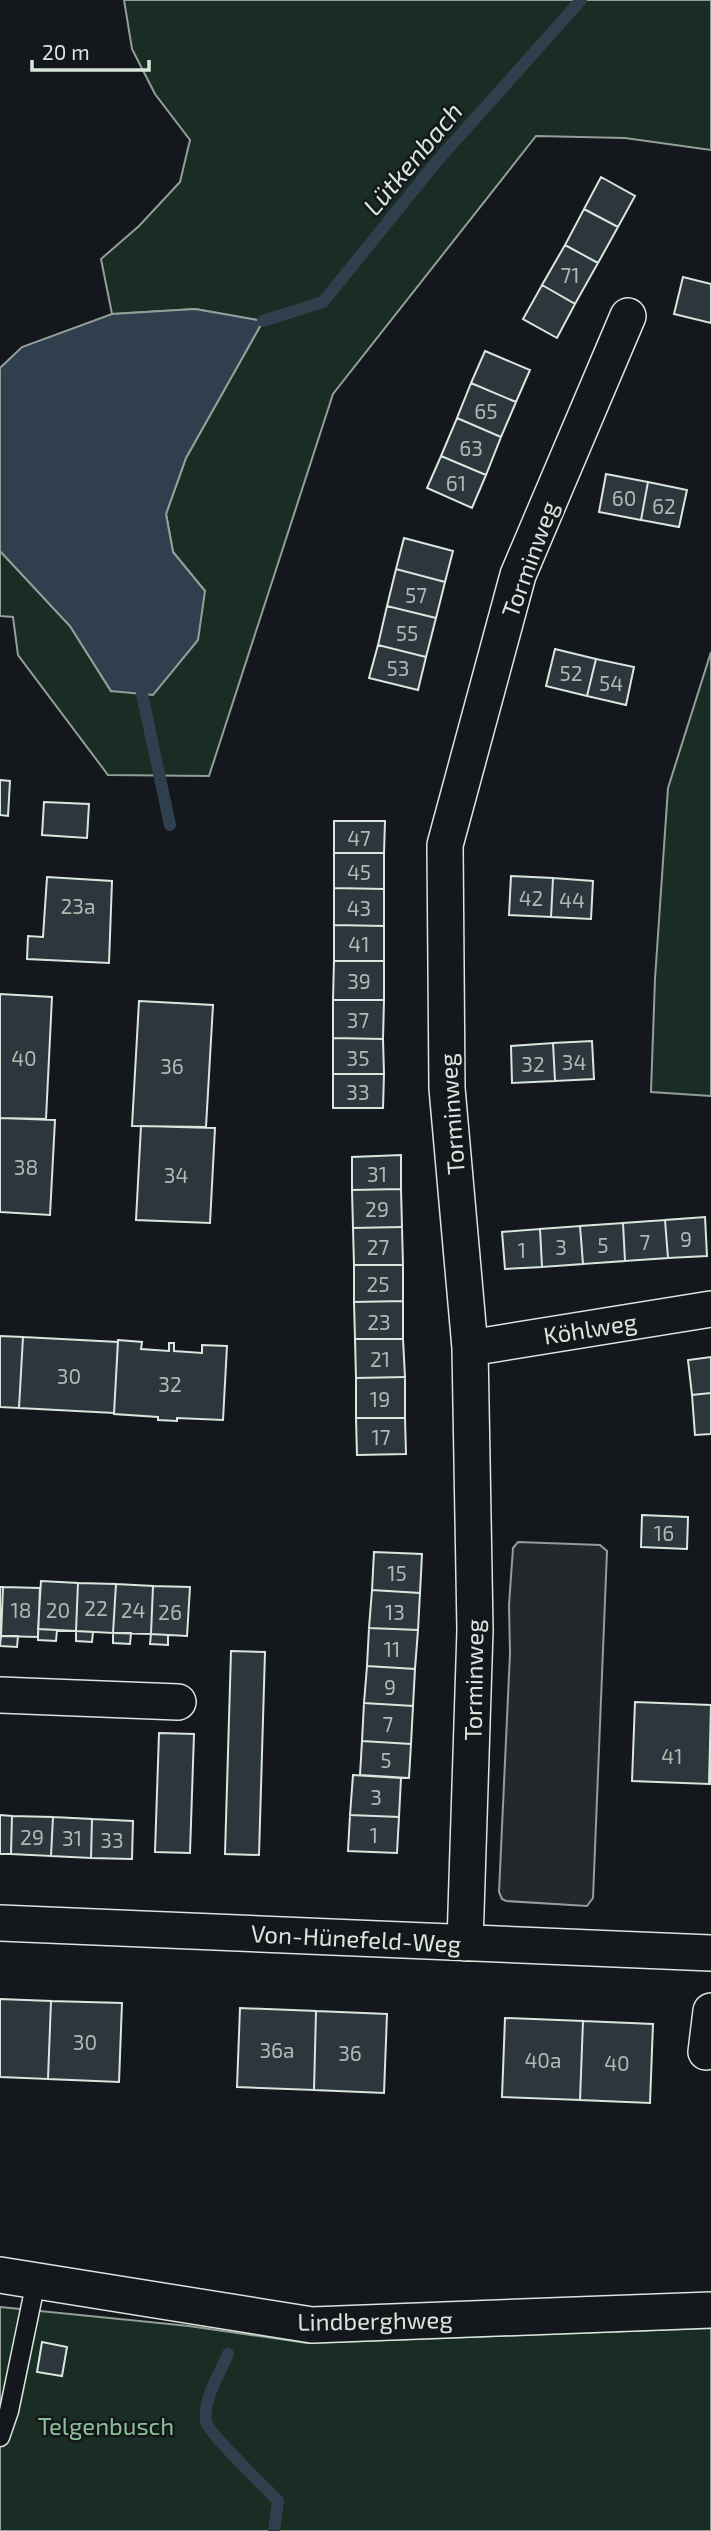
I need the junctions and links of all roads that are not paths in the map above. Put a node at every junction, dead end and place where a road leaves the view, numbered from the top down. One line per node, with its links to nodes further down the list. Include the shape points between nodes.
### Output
1 (628, 316): 3 (street, Torminweg, via 518,575 445,845 447,1088)
2 (711, 1309): 3 (street, Köhlweg)
3 (470, 1348): 7 (street, Torminweg, via 475,1630)
4 (0, 1695): 5 (street)
5 (178, 1702)
6 (0, 1923): 7 (street, Von-Hünefeld-Weg)
7 (465, 1943): 8 (street, Von-Hünefeld-Weg)
8 (711, 1953)
9 (711, 2011): 10 (street)
10 (706, 2052)
11 (0, 2275): 12 (street, Lindberghweg)
12 (36, 2281): 13 (street, Lindberghweg, via 312,2325); 14 (lane)
13 (711, 2310)
14 (0, 2437)

